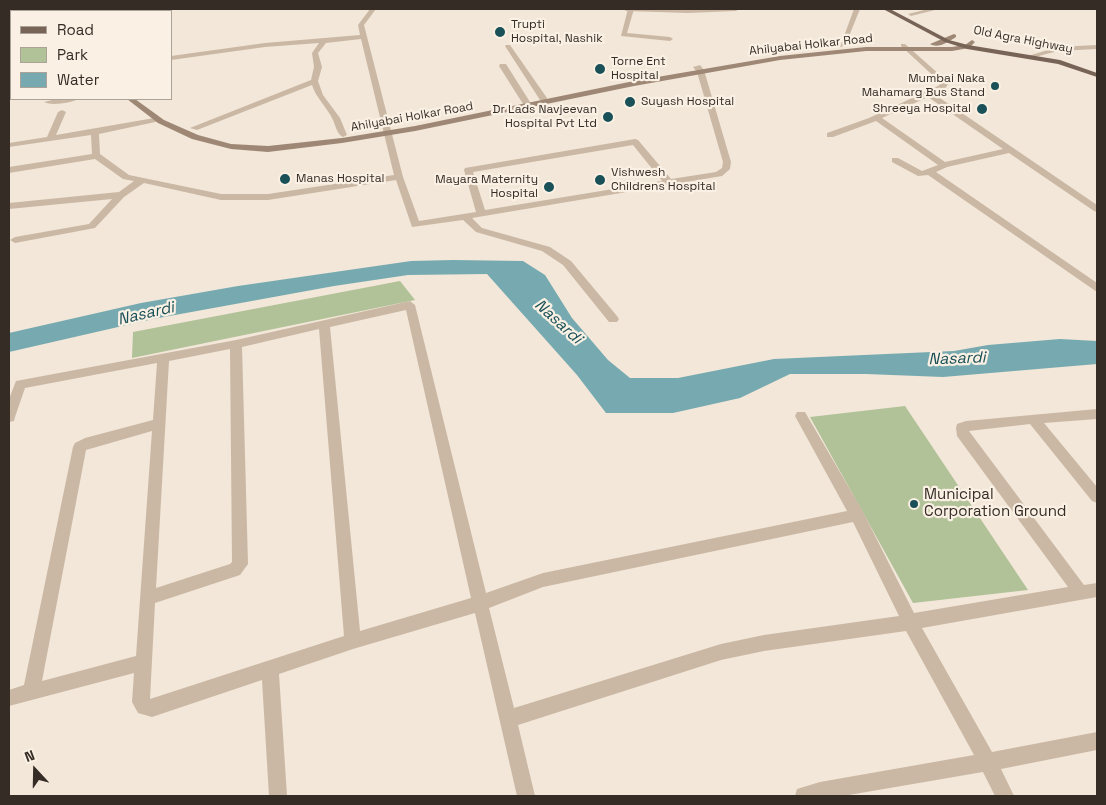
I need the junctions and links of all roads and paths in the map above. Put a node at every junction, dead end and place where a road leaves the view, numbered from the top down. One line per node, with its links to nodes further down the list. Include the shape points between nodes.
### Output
1 (373, 9): 12 (street, via 361,25)
2 (626, 9): 3 (street)
3 (632, 9): 9 (street); 13 (street, via 623,35)
4 (736, 9): 9 (street)
5 (857, 9): 17 (street)
6 (886, 9): 11 (main road)
7 (901, 9): 10 (main road)
8 (936, 9): 10 (street)
9 (679, 10)
10 (911, 14): 11 (main road)
11 (949, 36): 15 (main road, Old Agra Highway); 18 (main road, Ahilyabai Holkar Road, via 932,44)
12 (365, 37): 14 (street); 40 (street)
13 (670, 39)
14 (324, 41): 22 (street); 27 (street, via 316,53 318,68)
15 (969, 45): 18 (main road, Ahilyabai Holkar Road); 20 (main road, Old Agra Highway); 21 (main road, Old Agra Highway)
16 (508, 46): 29 (street)
17 (842, 46): 18 (main road, Ahilyabai Holkar Road); 24 (main road, Ahilyabai Holkar Road, via 747,57)
18 (906, 47): 24 (main road, Ahilyabai Holkar Road, via 853,50); 28 (street, via 945,83)
19 (1097, 47): 20 (street)
20 (1040, 53): 21 (street); 25 (main road, Old Agra Highway)
21 (1031, 56): 26 (main road, Old Agra Highway)
22 (172, 58)
23 (503, 66): 34 (street)
24 (699, 69): 29 (main road, Ahilyabai Holkar Road); 40 (main road, Ahilyabai Holkar Road); 53 (street, via 727,162 726,169 719,174)
25 (1097, 69)
26 (1097, 75)
27 (314, 81): 38 (street); 41 (street, via 319,96 336,118)
28 (928, 94): 36 (street); 45 (street)
29 (543, 98): 34 (main road, Ahilyabai Holkar Road)
30 (65, 100): 33 (street)
31 (132, 100): 37 (main road, Ahilyabai Holkar Road)
32 (143, 100): 38 (main road, Ahilyabai Holkar Road)
33 (48, 102)
34 (526, 102): 40 (main road, Ahilyabai Holkar Road)
35 (62, 112): 43 (street)
36 (877, 118): 42 (street); 48 (street)
37 (157, 119): 39 (street); 40 (main road, Ahilyabai Holkar Road, via 205,141 251,149 286,148)
38 (194, 128): 41 (main road, Ahilyabai Holkar Road, via 251,143)
39 (95, 132): 43 (street); 46 (street)
40 (387, 132): 41 (main road, Ahilyabai Holkar Road); 51 (street)
41 (343, 135)
42 (830, 135)
43 (50, 139): 44 (street)
44 (9, 145)
45 (1010, 150): 48 (street); 56 (street)
46 (97, 156): 49 (street); 52 (street, via 126,177)
47 (895, 160): 50 (street, via 921,174)
48 (944, 165): 50 (street)
49 (9, 170)
50 (930, 172): 60 (street)
51 (399, 177): 52 (street, via 246,198 221,197); 58 (street, via 415,226)
52 (141, 181): 54 (street)
53 (669, 183): 57 (street); 57 (street, via 635,142 468,170)
54 (121, 195): 55 (street); 59 (street, via 92,226)
55 (9, 206)
56 (1097, 209)
57 (481, 214): 58 (street)
58 (465, 218): 61 (street, via 479,230 523,241 559,257)
59 (15, 240)
60 (1097, 288)
61 (613, 319)
62 (324, 326): 63 (street); 75 (street, via 410,305); 77 (street)
63 (236, 344): 64 (street); 74 (street, via 240,564 234,570)
64 (164, 358): 65 (street); 70 (street)
65 (14, 385): 68 (street)
66 (1097, 414): 69 (street)
67 (800, 416): 72 (street)
68 (9, 417)
69 (1033, 419): 71 (street); 73 (street, via 966,426 962,432)
70 (159, 424): 74 (street); 80 (street, via 80,447)
71 (1097, 497)
72 (857, 516): 75 (street, via 560,576); 76 (street)
73 (1089, 592): 76 (street)
74 (148, 598): 78 (street)
75 (481, 603): 77 (street); 82 (street)
76 (910, 622): 82 (street, via 720,652); 84 (street)
77 (353, 641): 79 (street)
78 (144, 662): 79 (street, via 141,702 144,707 152,708); 80 (street)
79 (270, 668): 85 (street)
80 (30, 692): 81 (street)
81 (9, 698)
82 (508, 719): 86 (street)
83 (1097, 741): 84 (street)
84 (988, 762): 87 (street); 88 (street)
85 (278, 796)
86 (526, 796)
87 (804, 796)
88 (1005, 796)

